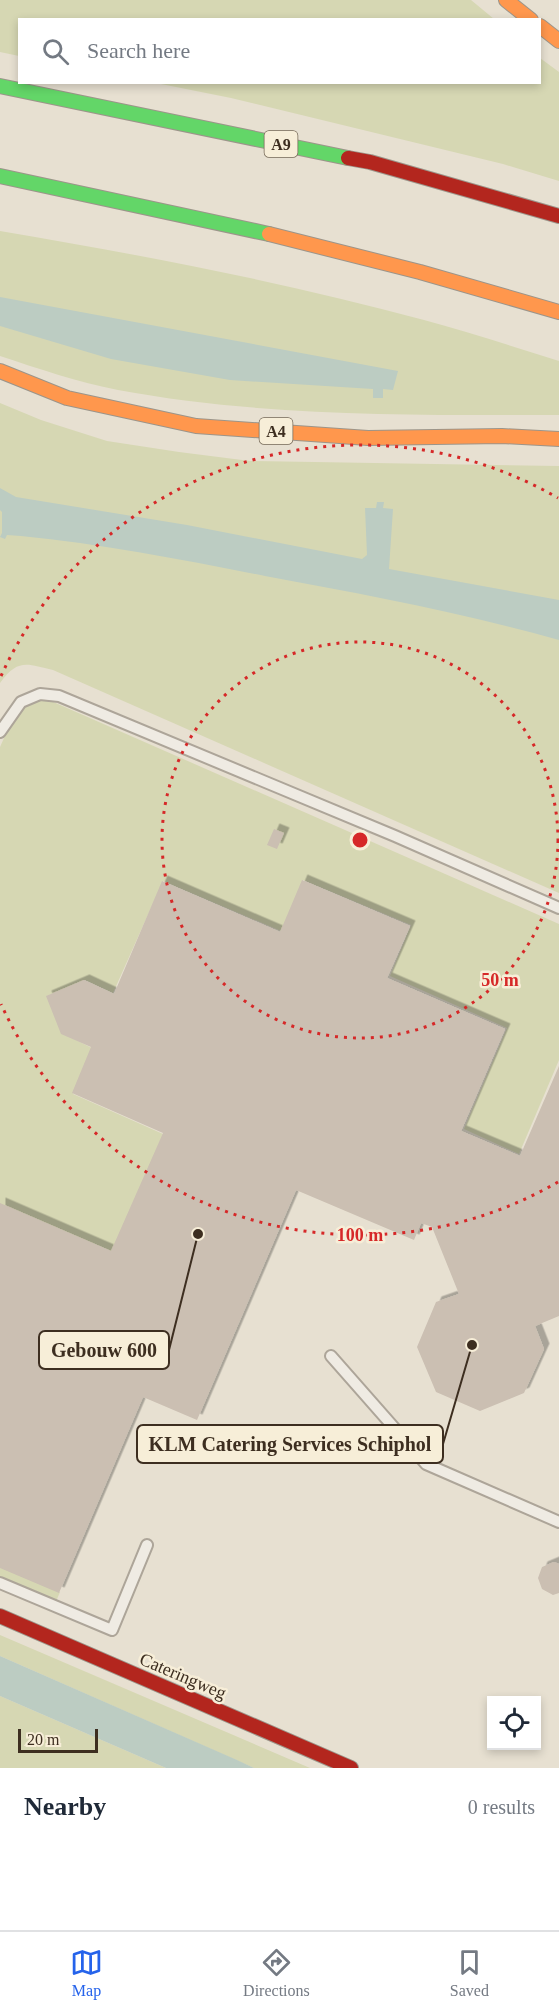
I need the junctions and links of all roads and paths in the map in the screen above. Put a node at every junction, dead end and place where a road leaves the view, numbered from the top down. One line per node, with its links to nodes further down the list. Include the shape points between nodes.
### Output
1 (506, 0): 2 (main road)
2 (528, 18)
3 (541, 27): 4 (main road)
4 (559, 41)
5 (0, 86): 7 (main road, A9, via 370,162)
6 (0, 176): 8 (main road, via 309,243)
7 (559, 216)
8 (559, 312)
9 (0, 371): 10 (main road, A4, via 67,398 196,426 368,438)
10 (559, 439)
11 (0, 732): 12 (lane, via 21,702 40,694 59,696)
12 (559, 908)
13 (331, 1356): 14 (lane, via 426,1464)
14 (559, 1522)
15 (147, 1545): 16 (lane, via 112,1630)
16 (0, 1583)
17 (0, 1616): 18 (main road, Cateringweg)
18 (351, 1768)

